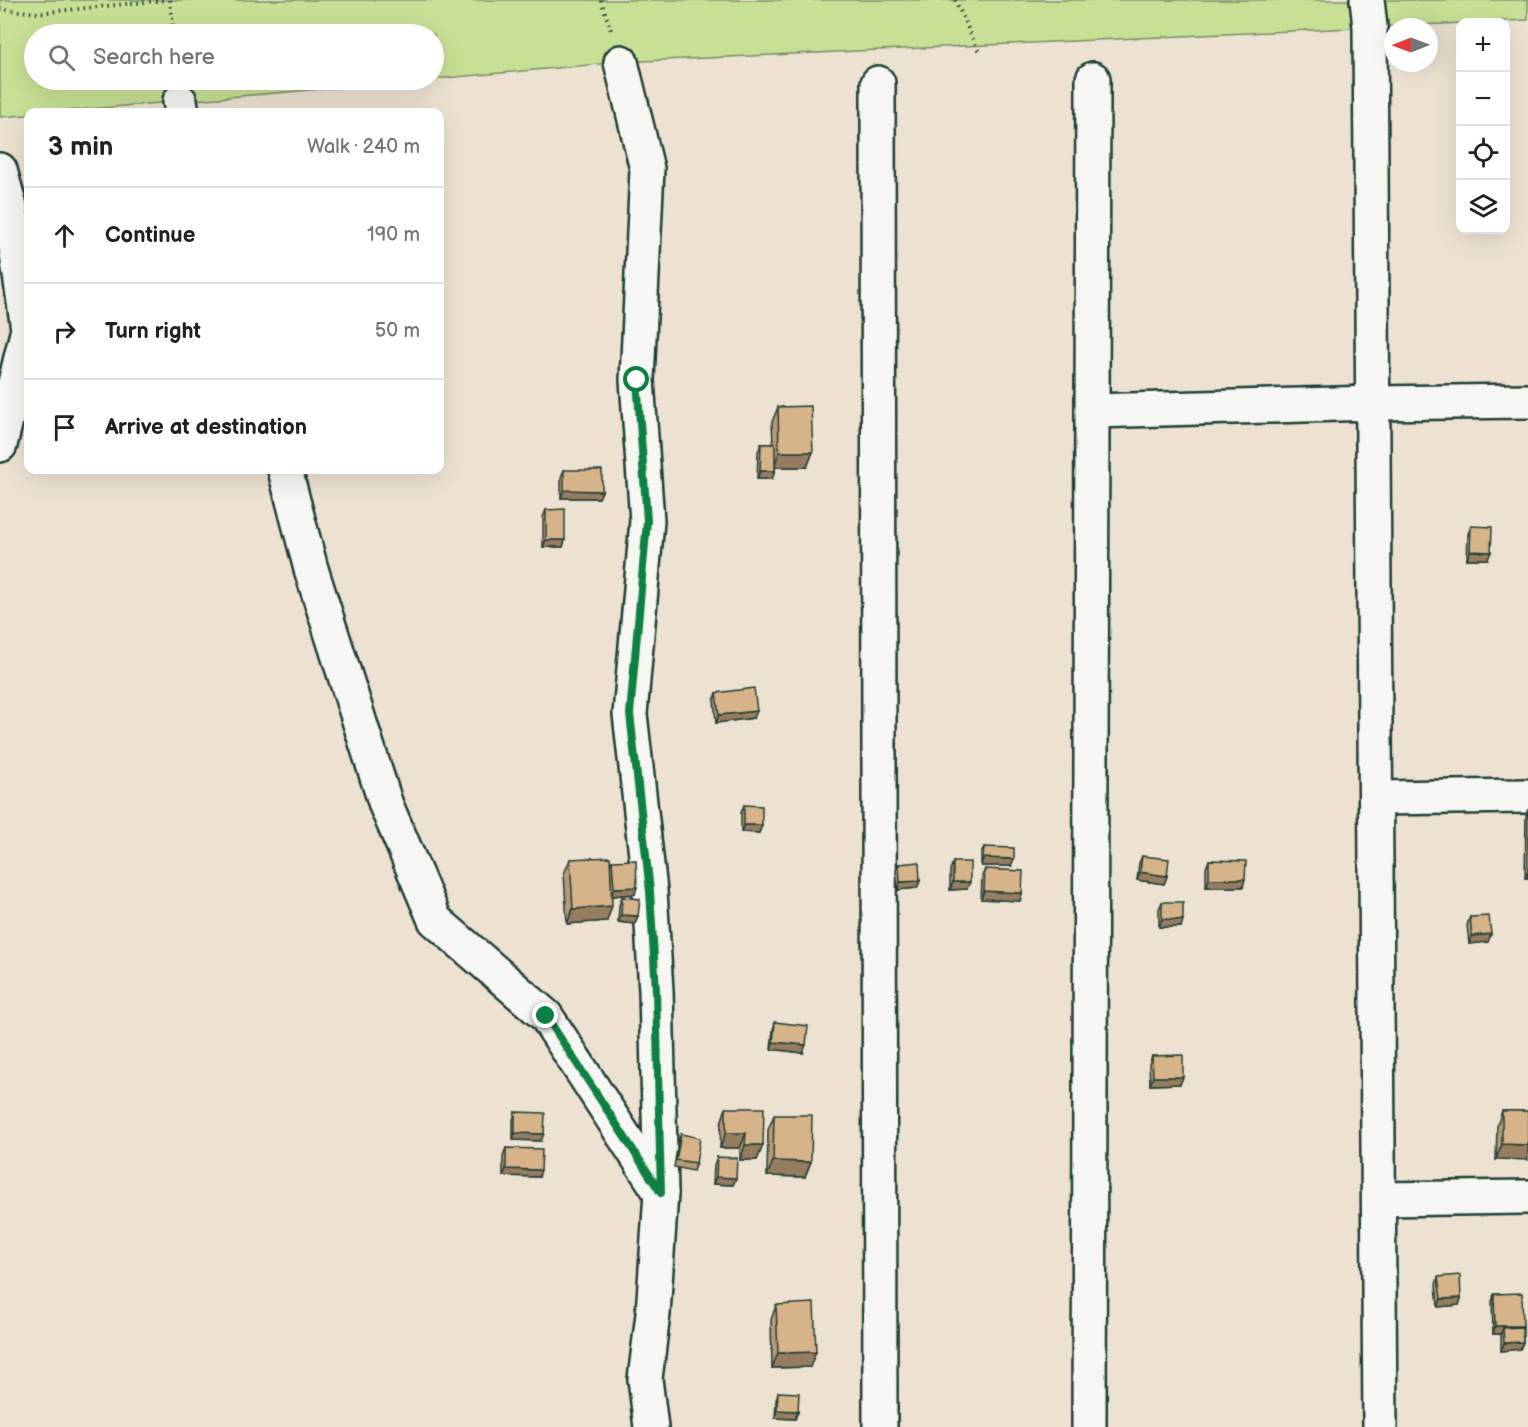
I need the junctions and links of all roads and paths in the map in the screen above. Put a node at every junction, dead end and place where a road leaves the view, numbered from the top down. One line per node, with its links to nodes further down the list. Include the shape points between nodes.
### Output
1 (168, 0): 4 (path, via 38,13); 5 (path)
2 (955, 0): 6 (path)
3 (1367, 0): 14 (street)
4 (0, 9)
5 (172, 24)
6 (979, 52)
7 (621, 62): 20 (street, via 647,168 637,380 647,521 630,714 650,891)
8 (1093, 79): 15 (street)
9 (878, 83): 24 (street)
10 (0, 170): 11 (street, via 10,207)
11 (24, 302)
12 (24, 346): 16 (street)
13 (1528, 401): 14 (street)
14 (1373, 403): 15 (street); 19 (street)
15 (1092, 411): 25 (street)
16 (0, 445)
17 (286, 474): 20 (street, via 311,569 386,805 435,920 546,1016)
18 (1528, 796): 19 (street)
19 (1376, 798): 22 (street)
20 (661, 1193): 23 (street, via 645,1379)
21 (1528, 1197): 22 (street)
22 (1379, 1199): 26 (street)
23 (651, 1427)
24 (880, 1427)
25 (1089, 1427)
26 (1380, 1427)

